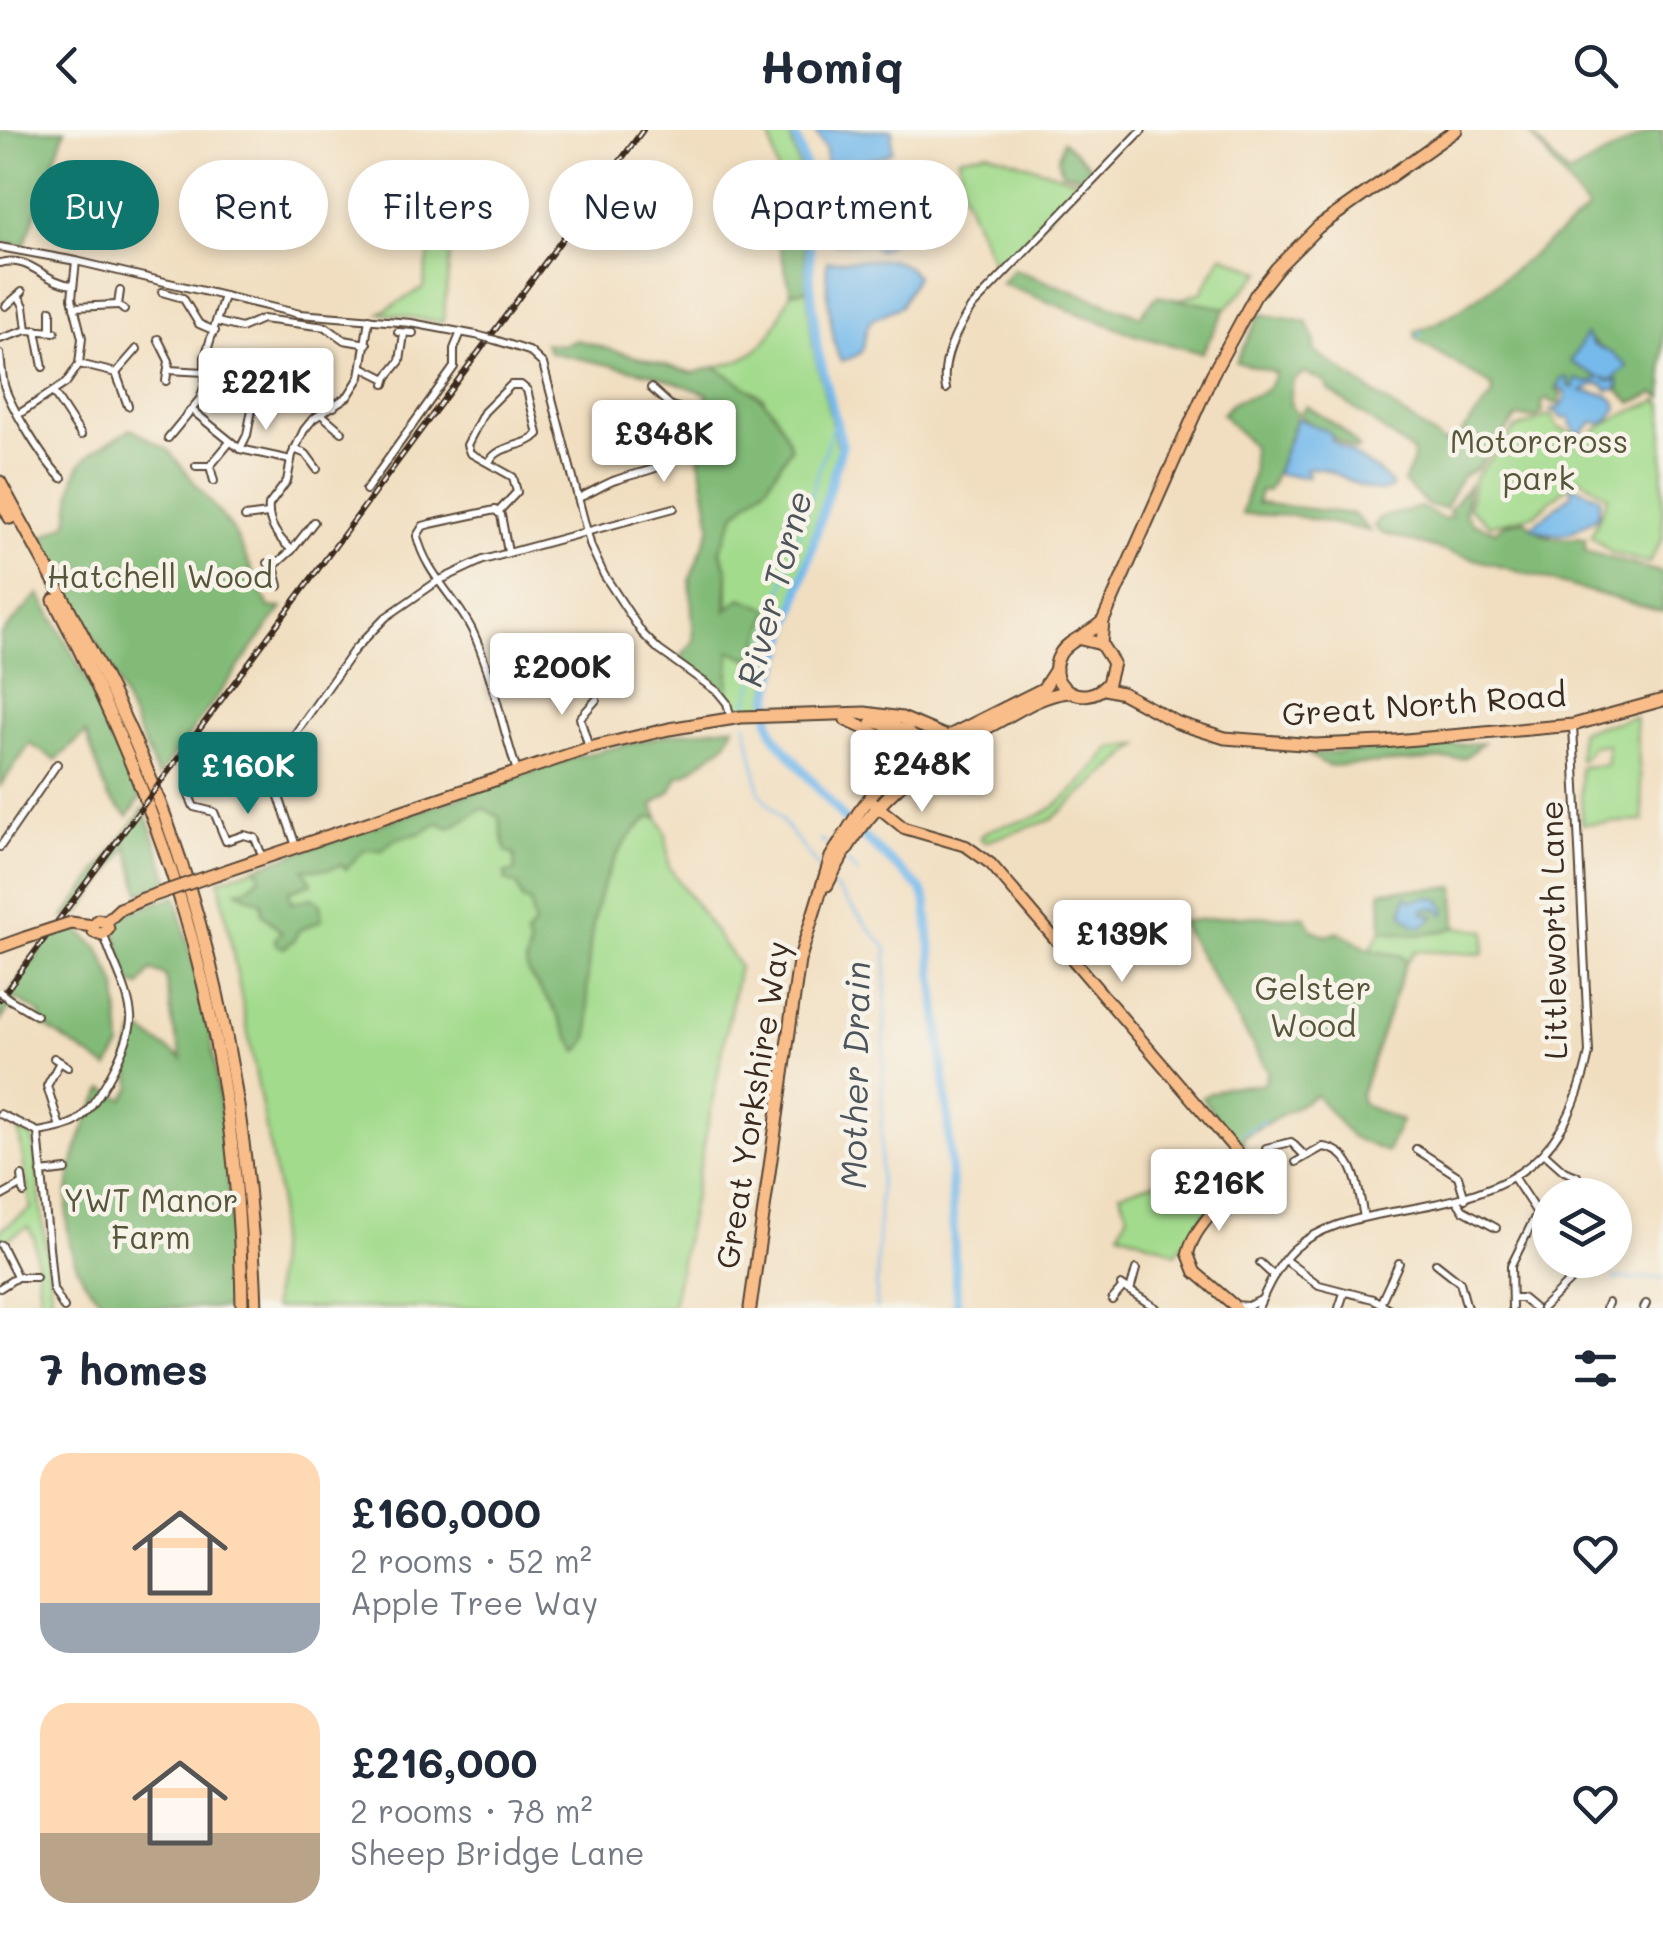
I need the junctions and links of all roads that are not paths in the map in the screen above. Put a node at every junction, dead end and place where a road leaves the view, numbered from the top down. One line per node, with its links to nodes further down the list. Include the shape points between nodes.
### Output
1 (1142, 130): 35 (street, via 971,308 952,343)
2 (1456, 130): 73 (highway, via 1318,228 1255,296 1212,375)
3 (0, 247): 4 (street)
4 (76, 261): 6 (street); 9 (street)
5 (0, 263): 6 (street, via 28,263)
6 (72, 286): 11 (street)
7 (120, 292): 11 (street, via 121,308)
8 (162, 292): 14 (street, via 184,298 198,324)
9 (224, 296): 13 (street, via 300,314); 14 (street)
10 (6, 306): 15 (street, via 20,295)
11 (74, 308): 25 (street, via 82,338)
12 (51, 310): 16 (street, via 53,331)
13 (369, 319): 17 (street); 22 (street)
14 (216, 327): 22 (street, via 241,328 262,319 326,326 340,338); 30 (street)
15 (27, 330): 16 (street); 19 (street)
16 (36, 330): 24 (street)
17 (461, 332): 60 (street, via 454,367); 61 (street, bridge, via 529,351 543,364)
18 (413, 333): 28 (street, via 401,333 400,360 385,382)
19 (0, 338)
20 (158, 338): 29 (street)
21 (124, 344): 32 (street, via 134,351)
22 (367, 344): 28 (street)
23 (0, 354): 26 (street)
24 (45, 361)
25 (78, 364): 32 (street); 36 (street)
26 (1, 367): 44 (street)
27 (303, 367): 40 (street, via 307,378 324,382)
28 (364, 368): 40 (street)
29 (168, 370): 30 (street); 33 (street)
30 (205, 372): 42 (street)
31 (254, 372): 37 (street)
32 (116, 373): 39 (street)
33 (166, 381)
34 (651, 388): 38 (street)
35 (946, 389)
36 (53, 392): 44 (street); 47 (street)
37 (249, 404): 41 (street); 50 (street)
38 (668, 404): 43 (street); 61 (street, via 663,414 672,432 672,460)
39 (128, 406)
40 (334, 406): 45 (street)
41 (275, 408)
42 (193, 411): 46 (street); 49 (street)
43 (691, 411)
44 (19, 414): 57 (street, via 41,458)
45 (321, 414): 48 (street); 51 (street)
46 (169, 432)
47 (80, 434)
48 (344, 434)
49 (230, 442): 50 (street); 55 (street)
50 (240, 448): 52 (street)
51 (294, 449): 52 (street); 56 (street)
52 (291, 460): 65 (street)
53 (490, 462): 53 (street, via 470,453 468,441 484,412 508,387 521,385 538,434 496,452); 64 (street, via 516,483 516,495)
54 (196, 466): 55 (street)
55 (210, 466): 58 (street)
56 (318, 469)
57 (63, 479)
58 (214, 481)
59 (0, 482): 145 (highway, via 112,691 202,928 238,1096)
60 (366, 490)
61 (578, 498): 68 (street)
62 (0, 499): 144 (highway, via 124,742 192,930 230,1112)
63 (674, 508): 68 (street)
64 (498, 512): 70 (street); 71 (street, via 419,531 418,543)
65 (268, 514): 66 (street); 69 (street)
66 (245, 517)
67 (315, 520): 69 (street)
68 (586, 530): 70 (street); 83 (street, via 633,623)
69 (292, 550): 72 (street, via 271,564)
70 (508, 552): 71 (street)
71 (438, 580): 92 (street, via 470,627); 94 (street, via 366,635 276,761)
72 (279, 586)
73 (1104, 621): 74 (highway); 75 (highway)
74 (1080, 640): 75 (highway); 76 (highway, via 1064,647)
75 (1101, 644): 77 (highway)
76 (1056, 669): 79 (highway); 87 (highway, Great Yorkshire Way, via 1043,688)
77 (1113, 669): 78 (highway); 80 (highway, Great North Road)
78 (1104, 689): 79 (highway, via 1085,696); 80 (highway, Great North Road)
79 (1069, 692): 89 (highway, Great Yorkshire Way)
80 (1134, 699): 85 (highway, Great North Road, via 1178,724 1268,743 1383,742)
81 (596, 700): 88 (street, via 580,718)
82 (1663, 700): 85 (highway, Great North Road)
83 (746, 717): 84 (highway); 88 (highway)
84 (840, 718): 86 (highway, via 892,716); 89 (highway, via 893,725); 93 (highway, via 893,748)
85 (1573, 725): 110 (street, Littleworth Lane, via 1588,1053)
86 (925, 730): 87 (highway); 89 (highway)
87 (947, 737): 89 (highway, Great Yorkshire Way)
88 (589, 748): 92 (highway)
89 (933, 750): 93 (highway, Great Yorkshire Way); 96 (highway, Great Yorkshire Way)
90 (221, 760): 94 (street, via 240,782)
91 (57, 764): 97 (street)
92 (518, 772): 98 (highway)
93 (888, 774): 96 (highway, Great Yorkshire Way)
94 (274, 778): 98 (street)
95 (194, 782): 99 (street, via 188,793 194,806 214,812 226,841 256,838)
96 (873, 802): 142 (main road, via 904,828 966,846 992,864 1237,1152 1236,1179 1196,1232 1188,1254 1195,1272); 146 (highway, Great Yorkshire Way, via 826,879 798,961)
97 (0, 847)
98 (296, 847): 99 (highway)
99 (264, 859): 100 (highway, bridge, via 143,898 120,909)
100 (105, 928): 101 (highway, bridge, via 98,920 93,926 71,923); 106 (street, via 132,1028 84,1114)
101 (0, 946)
102 (0, 992): 103 (street, bridge)
103 (36, 1016)
104 (68, 1067): 106 (street, via 57,1060 47,1086)
105 (0, 1114): 107 (street)
106 (60, 1127): 107 (street)
107 (38, 1132): 114 (street)
108 (1416, 1149): 119 (street, via 1440,1172 1458,1176)
109 (1270, 1151): 111 (street, via 1291,1142)
110 (1544, 1154): 115 (street, via 1566,1176); 116 (street, Littleworth Lane)
111 (1305, 1156): 112 (street); 121 (street, via 1323,1147 1343,1155)
112 (1296, 1162)
113 (66, 1170): 114 (street)
114 (41, 1173): 143 (street, via 53,1290)
115 (1577, 1176)
116 (1514, 1178): 119 (street, Littleworth Lane); 120 (street)
117 (23, 1184): 118 (street)
118 (0, 1197)
119 (1461, 1200): 121 (street, Littleworth Lane); 123 (street, via 1463,1210)
120 (1532, 1204)
121 (1364, 1218): 126 (street, Littleworth Lane, via 1316,1234)
122 (1532, 1226): 138 (street, via 1511,1266)
123 (1496, 1228)
124 (9, 1240): 125 (street)
125 (0, 1245): 132 (street)
126 (1285, 1260): 131 (street, Littleworth Lane); 137 (street, via 1319,1285)
127 (1260, 1263): 131 (street)
128 (1399, 1263): 141 (street)
129 (1436, 1263): 150 (street, via 1460,1282)
130 (1136, 1269): 136 (street)
131 (1274, 1276): 139 (street, Littleworth Lane)
132 (17, 1277): 133 (street); 135 (street)
133 (36, 1278)
134 (1568, 1278): 153 (street)
135 (0, 1288)
136 (1125, 1288): 140 (street); 147 (street)
137 (1344, 1292): 141 (street); 149 (street)
138 (1514, 1298): 151 (street); 152 (street)
139 (1262, 1299): 142 (street); 148 (street, Littleworth Lane)
140 (1112, 1300)
141 (1384, 1305)
142 (1235, 1306)
143 (64, 1308)
144 (242, 1308)
145 (256, 1308)
146 (750, 1308)
147 (1156, 1308)
148 (1258, 1308)
149 (1340, 1308)
150 (1466, 1308)
151 (1512, 1308)
152 (1534, 1308)
153 (1542, 1308)

